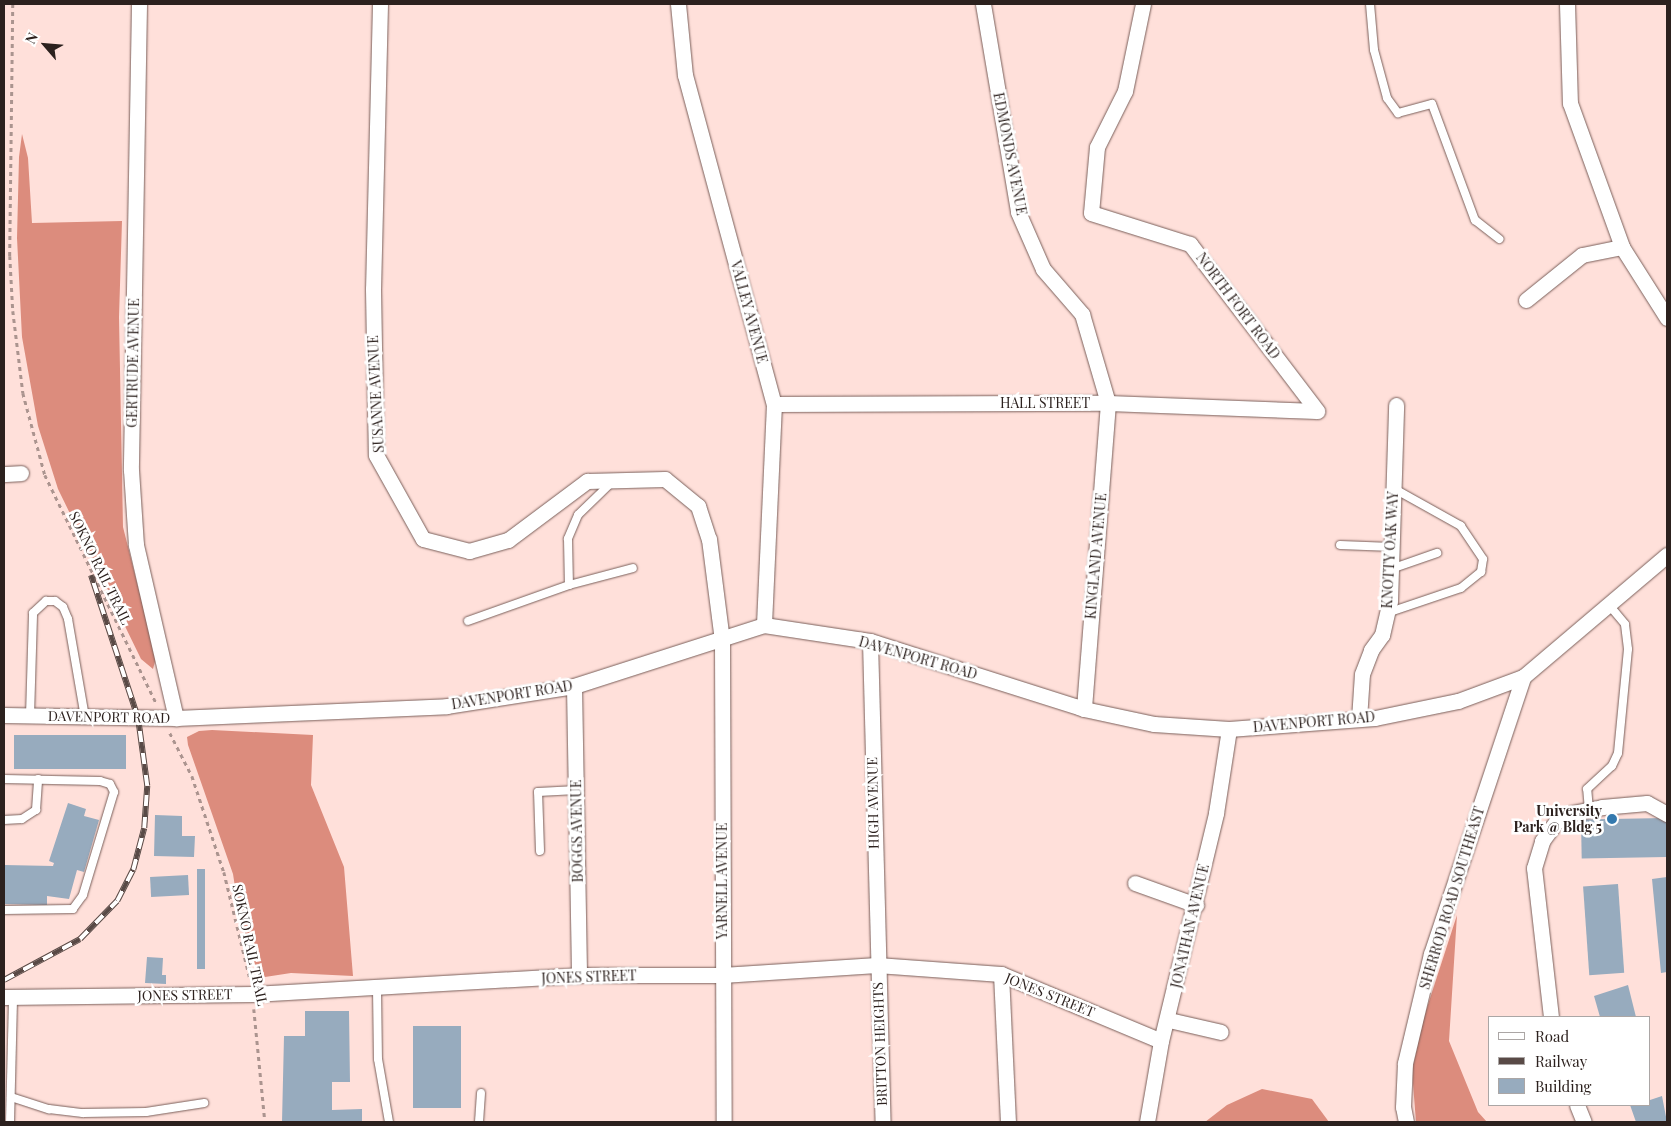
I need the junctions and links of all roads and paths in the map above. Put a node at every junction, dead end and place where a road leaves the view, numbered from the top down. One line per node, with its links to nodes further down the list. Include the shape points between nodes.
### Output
1 (13, 4): 40 (path, SOKNO RAIL TRAIL, via 10,256 23,393 45,475)
2 (139, 4): 40 (street, GERTRUDE AVENUE, via 131,470 136,545)
3 (380, 4): 19 (street, SUSANNE AVENUE, via 373,289 376,455 423,539 469,552 508,540 587,481)
4 (678, 4): 14 (street, VALLEY AVENUE, via 685,75)
5 (983, 4): 13 (street, EDMONDS AVENUE, via 1018,212 1043,269 1082,314)
6 (1143, 4): 16 (street, NORTH FORT ROAD, via 1125,92 1097,147 1091,213 1190,244)
7 (1370, 4): 9 (lane, via 1374,50 1387,98 1398,113 1432,104 1475,220)
8 (1567, 4): 10 (street, via 1570,103)
9 (1499, 239)
10 (1622, 247): 11 (street, via 1582,255); 12 (street)
11 (1526, 300)
12 (1667, 318)
13 (1108, 403): 14 (street, HALL STREET); 16 (street, HALL STREET); 36 (street, KINGLAND AVENUE)
14 (774, 404): 31 (street, VALLEY AVENUE)
15 (1396, 405): 20 (street, KNOTTY OAK WAY)
16 (1317, 410)
17 (21, 473): 18 (street)
18 (4, 474)
19 (614, 480): 27 (lane, via 578,514 568,539); 32 (street, SUSANNE AVENUE, via 665,479 698,506 710,539)
20 (1393, 488): 22 (street, KNOTTY OAK WAY); 29 (lane, via 1461,526 1483,559 1481,572 1461,588)
21 (1340, 545): 22 (lane)
22 (1392, 547): 26 (street, KNOTTY OAK WAY)
23 (1437, 553): 26 (lane)
24 (1667, 555): 28 (street, DAVENPORT ROAD)
25 (633, 568): 27 (lane)
26 (1391, 569): 29 (street, KNOTTY OAK WAY)
27 (569, 585): 30 (lane)
28 (1608, 604): 34 (street, DAVENPORT ROAD); 46 (lane, via 1629,634 1627,658 1618,753 1612,766 1587,789)
29 (1387, 613): 41 (street, KNOTTY OAK WAY, via 1382,635 1371,650 1362,674)
30 (468, 621)
31 (764, 625): 32 (street, DAVENPORT ROAD); 33 (street, DAVENPORT ROAD)
32 (722, 641): 35 (street, DAVENPORT ROAD); 56 (street, YARNELL AVENUE)
33 (870, 642): 36 (street, DAVENPORT ROAD); 53 (street, HIGH AVENUE)
34 (1523, 677): 41 (street, DAVENPORT ROAD, via 1458,701); 76 (street, SHERROD ROAD SOUTHEAST, via 1431,954 1405,1062 1403,1108)
35 (574, 686): 40 (street, DAVENPORT ROAD, via 447,706); 45 (street, BOGGS AVENUE)
36 (1084, 709): 42 (street, DAVENPORT ROAD, via 1154,724)
37 (4, 715): 38 (street, DAVENPORT ROAD)
38 (30, 716): 39 (street, DAVENPORT ROAD); 39 (lane, via 33,613 46,602 55,601 63,606 68,619)
39 (85, 717): 40 (street, DAVENPORT ROAD)
40 (170, 718): 58 (path, SOKNO RAIL TRAIL, via 224,872)
41 (1359, 718): 42 (street, DAVENPORT ROAD)
42 (1229, 730): 51 (street, JONATHAN AVENUE, via 1226,766)
43 (4, 778): 44 (lane)
44 (38, 779): 48 (lane, via 36,810 22,819); 52 (lane, via 100,781 110,784 114,792 83,895 73,909)
45 (577, 790): 49 (lane, via 538,792); 55 (street, BOGGS AVENUE)
46 (1589, 810): 47 (street, via 1647,803); 60 (street, via 1572,813 1556,822 1542,841 1534,868 1545,992)
47 (1667, 814)
48 (4, 820)
49 (540, 851)
50 (1135, 883): 51 (street)
51 (1196, 905): 61 (street, JONATHAN AVENUE)
52 (4, 910)
53 (877, 966): 54 (street, JONES STREET); 56 (street, JONES STREET); 73 (street, BRITTON HEIGHTS)
54 (1001, 974): 63 (street, JONES STREET); 74 (street)
55 (579, 975): 56 (street, JONES STREET); 57 (street, JONES STREET)
56 (722, 975): 72 (street, YARNELL AVENUE)
57 (377, 989): 58 (street, JONES STREET); 70 (lane, via 378,1058)
58 (253, 994): 59 (street, JONES STREET); 69 (path, SOKNO RAIL TRAIL)
59 (8, 997): 65 (lane)
60 (1551, 1016)
61 (1168, 1020): 62 (street); 63 (street, JONATHAN AVENUE)
62 (1221, 1032)
63 (1161, 1041): 75 (street, JONATHAN AVENUE)
64 (481, 1093): 71 (lane)
65 (11, 1097): 66 (lane, via 49,1109 83,1112 146,1112); 68 (lane)
66 (204, 1103)
67 (1577, 1106): 77 (street)
68 (10, 1122)
69 (265, 1122)
70 (389, 1122)
71 (480, 1122)
72 (724, 1122)
73 (883, 1122)
74 (1008, 1122)
75 (1147, 1122)
76 (1406, 1122)
77 (1584, 1122)

